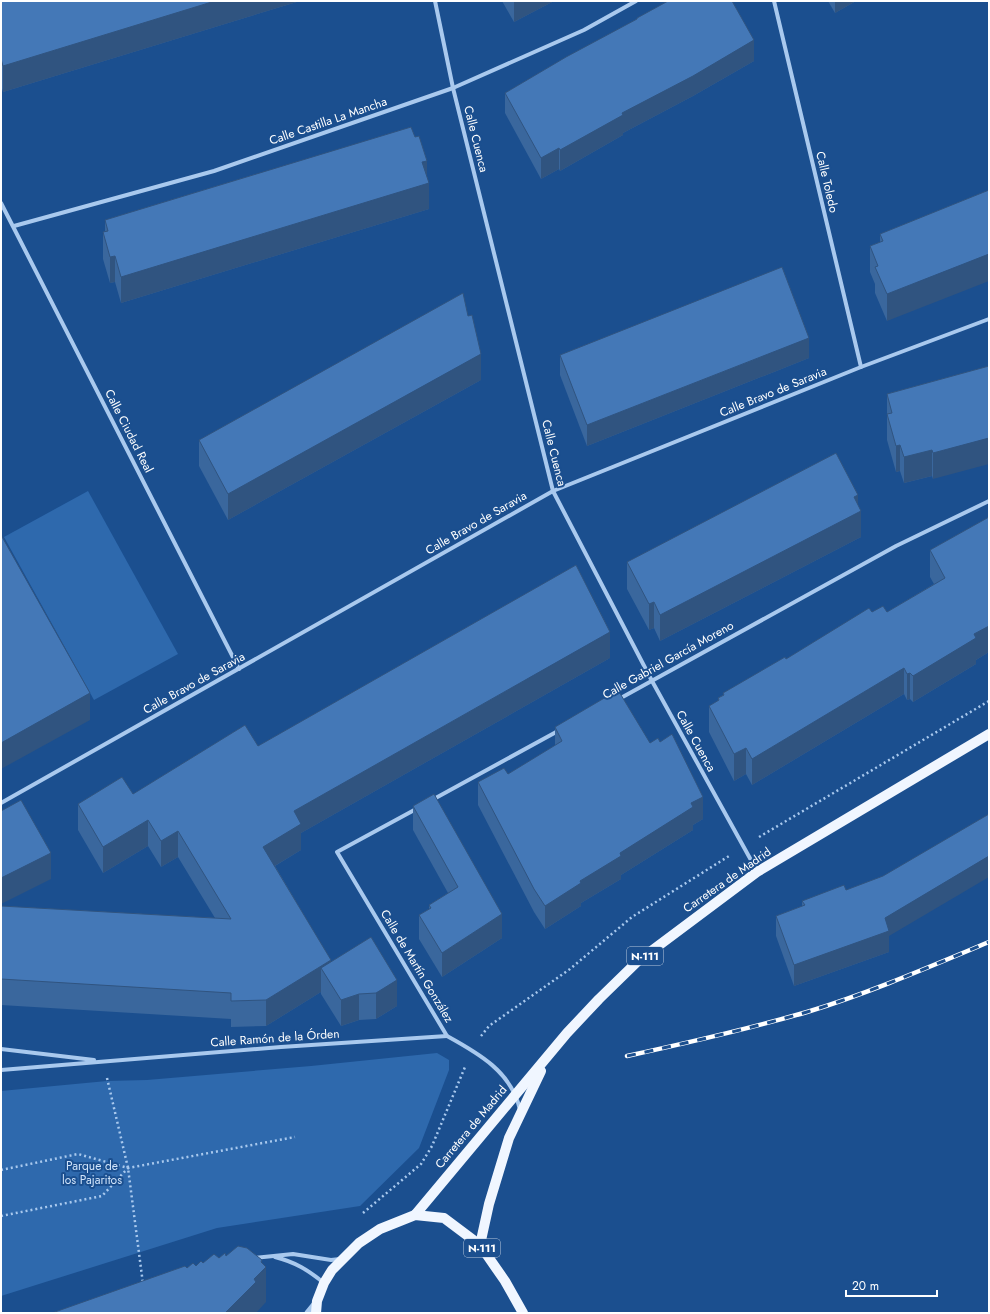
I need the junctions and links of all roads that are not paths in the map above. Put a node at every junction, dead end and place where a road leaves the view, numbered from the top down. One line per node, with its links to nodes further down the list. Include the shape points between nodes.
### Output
1 (435, 1): 4 (street, Calle Cuenca)
2 (636, 1): 4 (street, Calle Castilla La Mancha, via 584,30)
3 (774, 1): 8 (street, Calle Toledo)
4 (453, 88): 6 (street, Calle Castilla La Mancha, via 214,170); 9 (street, Calle Cuenca)
5 (1, 203): 6 (street, Calle Ciudad Real)
6 (14, 226): 11 (street, Calle Ciudad Real)
7 (989, 319): 8 (street, Calle Bravo de Saravia)
8 (861, 367): 9 (street, Calle Bravo de Saravia)
9 (553, 491): 11 (street, Calle Bravo de Saravia); 12 (street, Calle Cuenca)
10 (989, 501): 12 (street, Calle Gabriel García Moreno, via 896,546)
11 (239, 669): 17 (street, Calle Bravo de Saravia)
12 (652, 681): 13 (street, Calle Gabriel García Moreno); 19 (street, Calle Cuenca)
13 (617, 700)
14 (561, 730): 16 (street)
15 (989, 734): 19 (main road, Carretera de Madrid / N-111)
16 (428, 802)
17 (1, 803)
18 (421, 806): 20 (street, Calle de Martín González, via 337,852)
19 (757, 872): 22 (main road, Carretera de Madrid / N-111, via 638,961 599,999)
20 (447, 1036): 23 (street, Calle Ramón de la Órden); 25 (street, Calle de Martín González, via 492,1065 502,1074)
21 (1, 1049): 23 (street, Calle Ramón de la Órden)
22 (548, 1056): 25 (main road, Carretera de Madrid); 26 (main road, Carretera de Madrid / N-111)
23 (104, 1061): 24 (street, Calle Ramón de la Órden)
24 (1, 1070)
25 (515, 1094): 26 (street, Calle de Martín González); 27 (main road, Carretera de Madrid)
26 (520, 1113): 28 (main road, Carretera de Madrid / N-111, via 499,1170)
27 (416, 1215): 28 (main road, N-111, via 444,1218); 31 (main road, N-111, via 380,1229 358,1242)
28 (480, 1244): 36 (main road, N-111)
29 (272, 1256): 30 (street); 31 (street, via 293,1254 331,1260); 32 (street, via 296,1263)
30 (245, 1259)
31 (343, 1259): 32 (main road, N-111)
32 (324, 1283): 33 (main road, N-111)
33 (317, 1302): 34 (street); 35 (main road, N-111)
34 (308, 1313)
35 (316, 1313)
36 (523, 1313)

